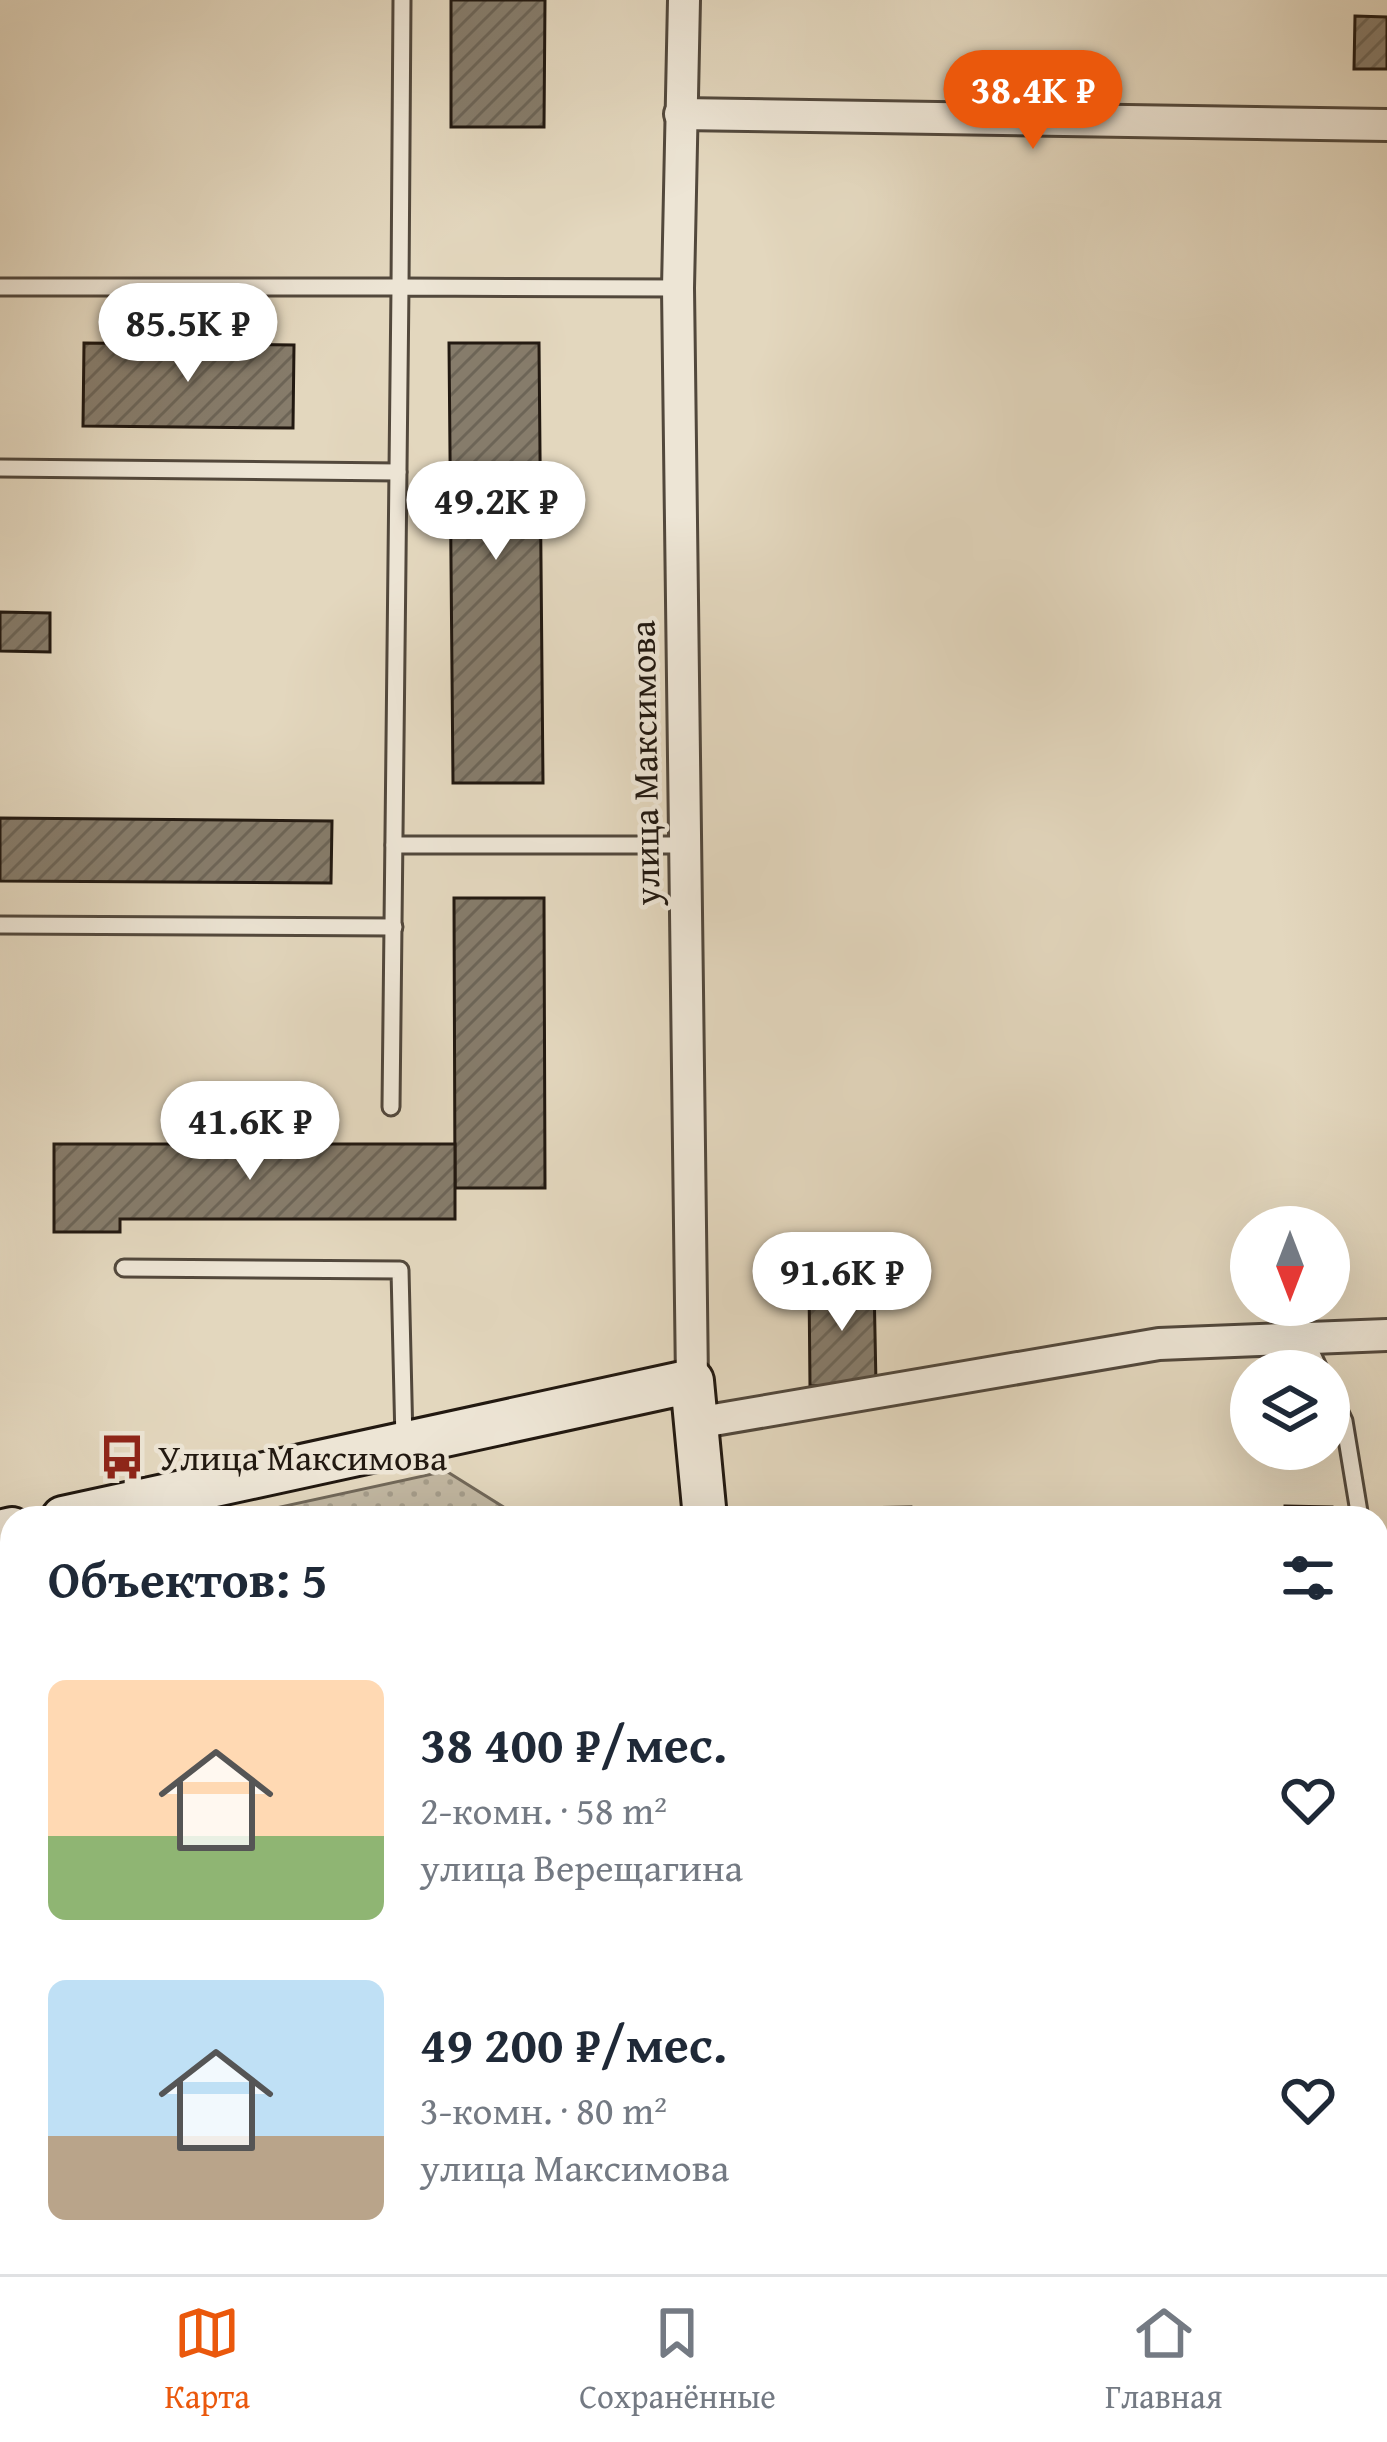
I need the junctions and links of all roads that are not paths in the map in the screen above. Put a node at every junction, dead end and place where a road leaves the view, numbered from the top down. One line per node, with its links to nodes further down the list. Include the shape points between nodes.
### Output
1 (402, 0): 6 (lane)
2 (684, 0): 3 (street, улица Максимова)
3 (680, 114): 4 (street); 7 (street, улица Максимова)
4 (1387, 125)
5 (0, 287): 6 (lane)
6 (400, 287): 7 (lane); 9 (lane)
7 (678, 288): 10 (street, улица Максимова)
8 (0, 467): 9 (lane)
9 (398, 472): 11 (lane)
10 (684, 844): 11 (lane); 19 (street, улица Максимова)
11 (394, 845): 13 (lane)
12 (0, 925): 13 (lane)
13 (394, 927): 14 (lane)
14 (391, 1107)
15 (124, 1268): 20 (lane, via 400,1270)
16 (1387, 1335): 17 (street)
17 (1304, 1336): 18 (lane); 19 (street, via 1160,1344)
18 (1310, 1350)
19 (694, 1402): 20 (main road); 23 (main road)
20 (404, 1443): 22 (main road)
21 (1350, 1457): 24 (lane)
22 (118, 1506)
23 (704, 1506)
24 (1358, 1506)

